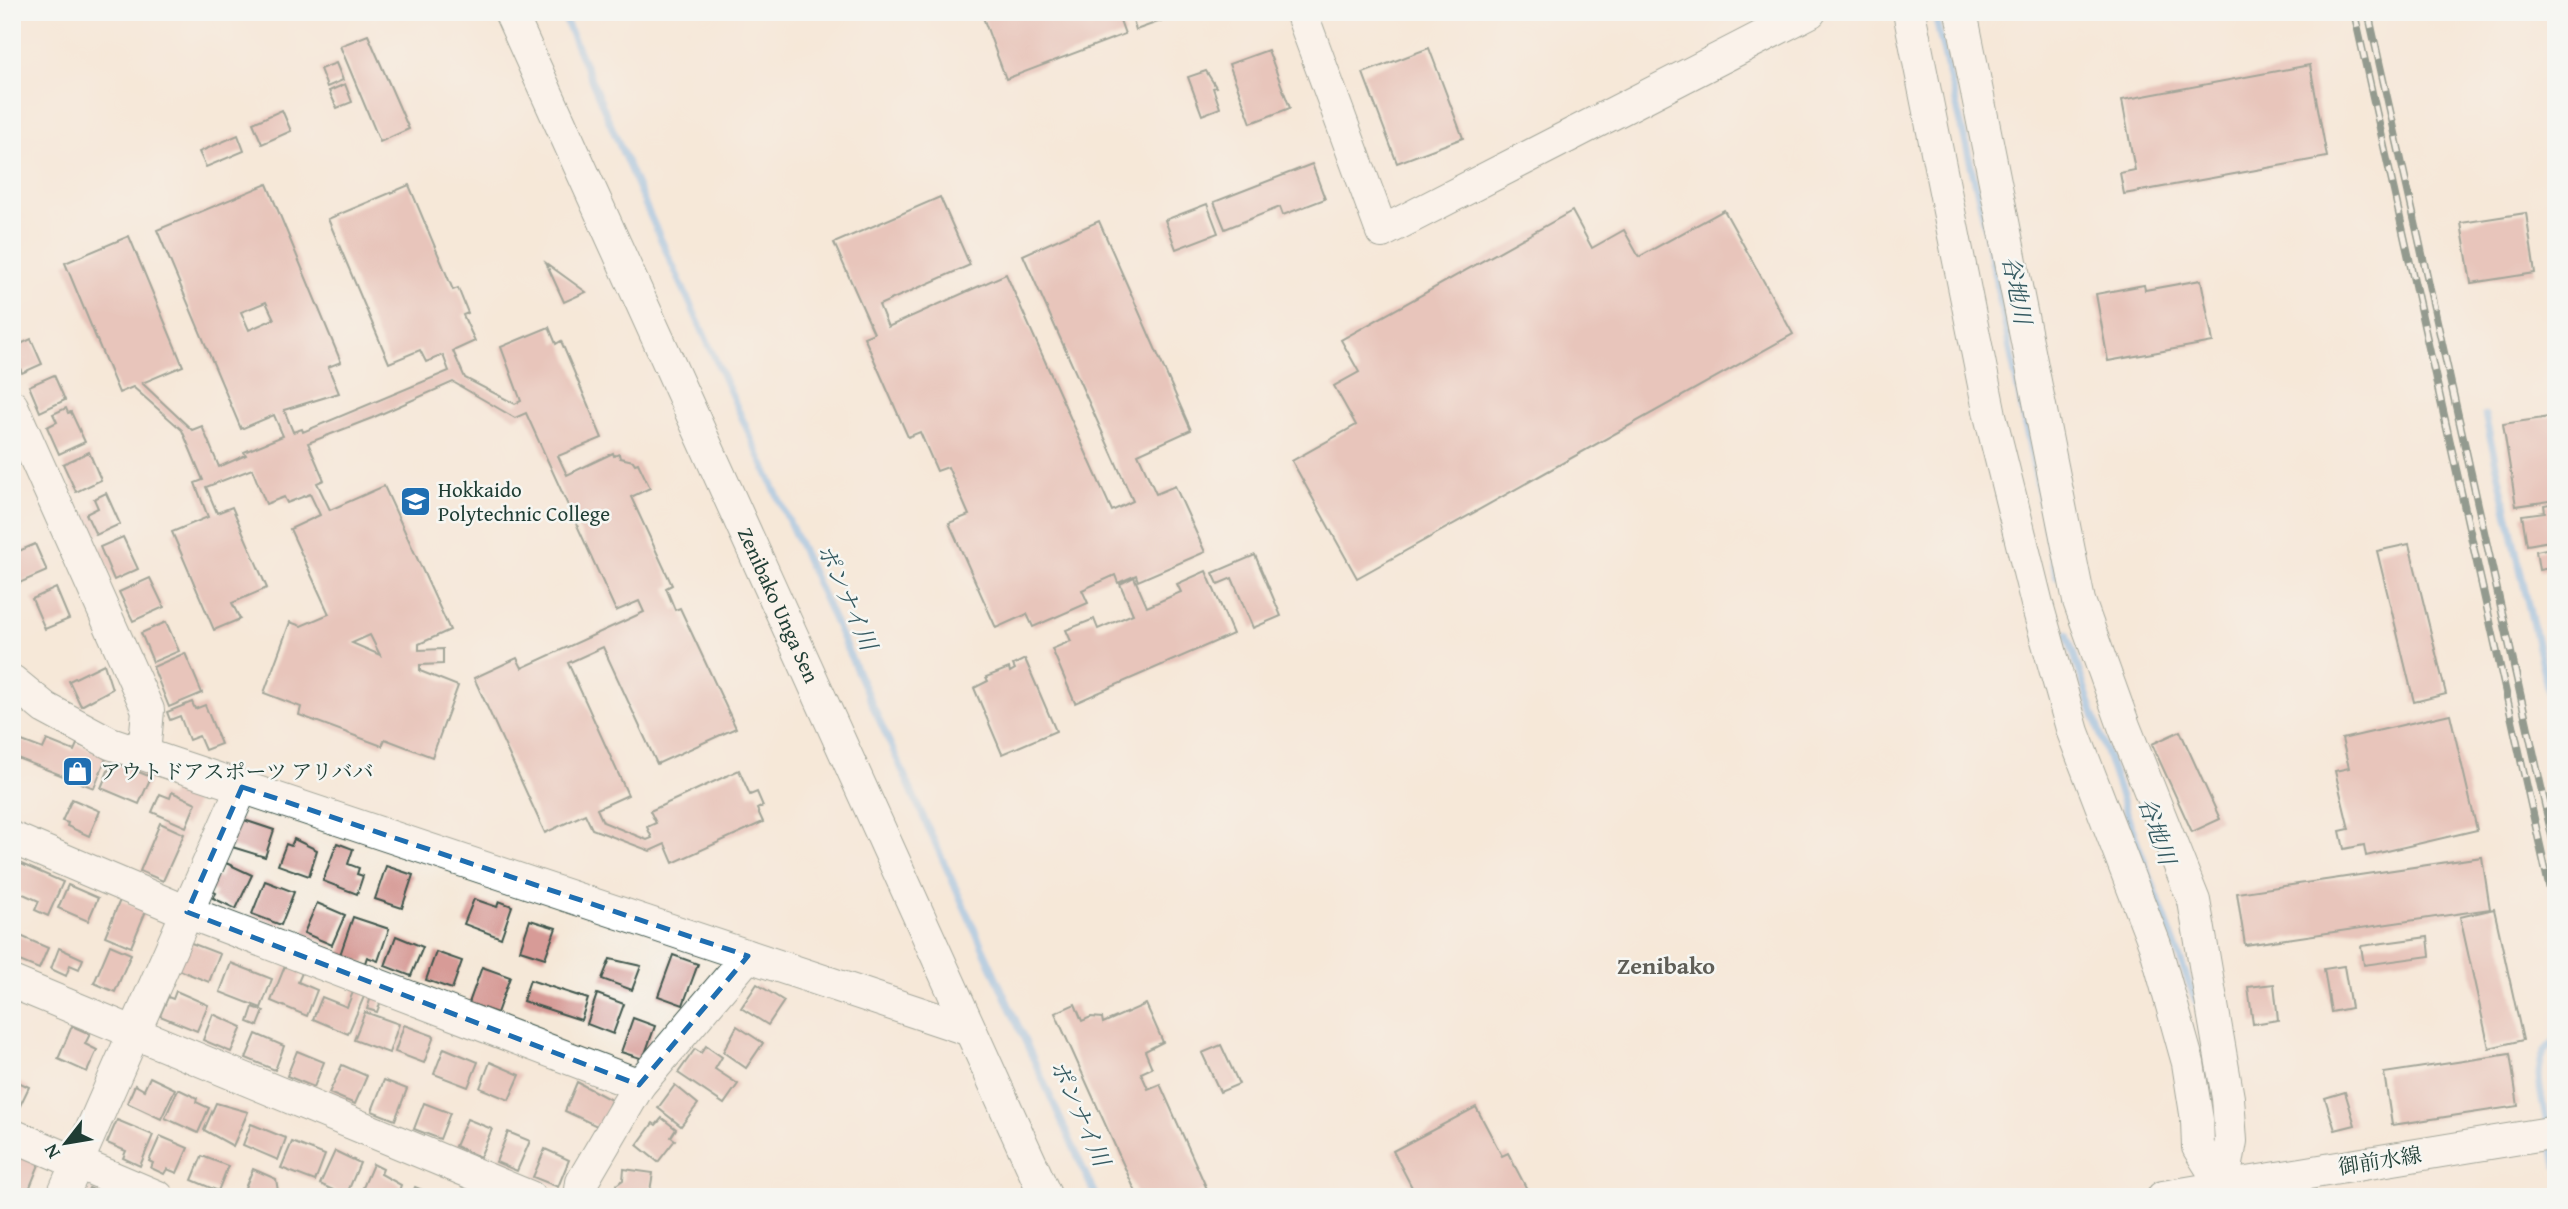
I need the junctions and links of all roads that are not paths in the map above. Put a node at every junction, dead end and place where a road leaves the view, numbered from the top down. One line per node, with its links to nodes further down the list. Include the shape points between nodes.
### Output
1 (510, 12): 16 (street, Zenibako Unga Sen)
2 (1301, 12): 3 (street, via 1382,232)
3 (1810, 12)
4 (1909, 12): 8 (street, via 1990,415)
5 (1961, 12): 7 (street)
6 (12, 406): 10 (street, via 148,709)
7 (2079, 601): 8 (street); 23 (street, via 2194,901 2228,1098 2231,1141)
8 (2038, 608): 23 (street, via 2073,732 2155,945 2188,1063 2198,1147)
9 (12, 681): 10 (street, via 45,708 110,743)
10 (144, 754): 11 (street)
11 (242, 787): 13 (street); 14 (street)
12 (12, 838): 13 (street)
13 (187, 912): 17 (street); 18 (street)
14 (748, 956): 16 (street); 18 (street)
15 (12, 982): 17 (street)
16 (970, 1030): 28 (street, Zenibako Unga Sen)
17 (134, 1032): 21 (street); 26 (street)
18 (639, 1085): 27 (street, via 582,1182)
19 (2550, 1133): 22 (street, 御前水線)
20 (12, 1135): 21 (street)
21 (77, 1163): 24 (street); 25 (street)
22 (2295, 1186): 23 (street, 御前水線)
23 (2223, 1187): 29 (street, 御前水線)
24 (62, 1197)
25 (158, 1197)
26 (530, 1197)
27 (580, 1197)
28 (1046, 1197)
29 (2164, 1197)

